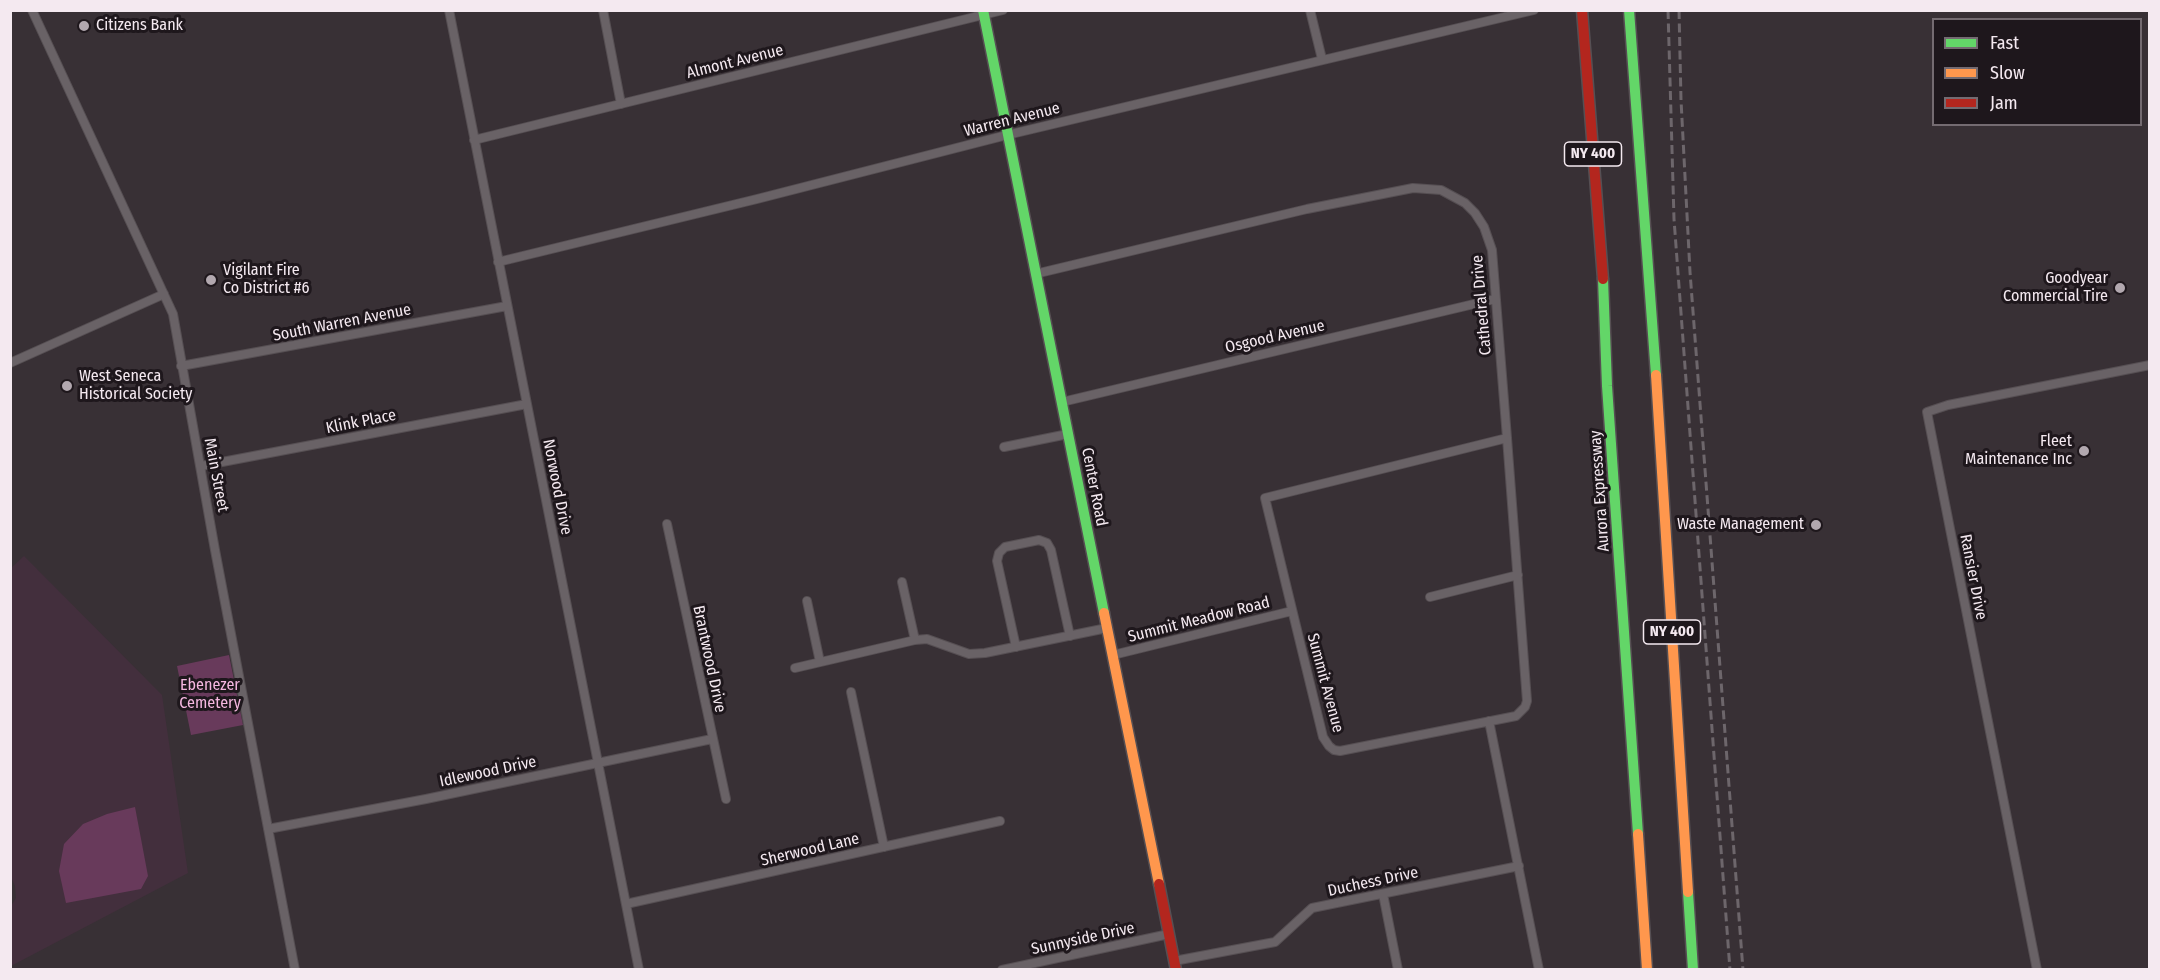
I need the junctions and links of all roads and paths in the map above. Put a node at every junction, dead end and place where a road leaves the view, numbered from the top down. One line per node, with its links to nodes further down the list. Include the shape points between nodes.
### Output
1 (32, 10): 16 (street, Main Street)
2 (449, 10): 13 (street, Norwood Drive)
3 (603, 10): 11 (street)
4 (1003, 10): 9 (street, Almont Avenue)
5 (1310, 10): 10 (street)
6 (1534, 10): 10 (street, Warren Avenue)
7 (1582, 10): 59 (main road, Aurora Expressway / NY 400)
8 (1629, 10): 60 (main road, NY 400)
9 (983, 13): 11 (street, Almont Avenue); 12 (main road, Center Road)
10 (1322, 59): 12 (street, Warren Avenue)
11 (621, 104): 13 (street, Almont Avenue)
12 (1007, 135): 14 (street, Warren Avenue); 15 (main road, Center Road)
13 (474, 140): 14 (street, Norwood Drive)
14 (498, 262): 18 (street, Norwood Drive)
15 (1035, 274): 17 (street, Cathedral Drive, via 1307,209 1428,188 1441,190 1476,213 1492,250); 22 (main road, Center Road)
16 (164, 294): 19 (street); 21 (street, Main Street, via 173,314)
17 (1496, 299): 22 (street, Osgood Avenue); 25 (street, Cathedral Drive)
18 (507, 306): 21 (street, South Warren Avenue); 23 (street, Norwood Drive)
19 (10, 363)
20 (2150, 365): 61 (street, Ransier Drive, via 1927,412)
21 (182, 366): 27 (street, Main Street)
22 (1062, 402): 24 (main road, Center Road)
23 (527, 404): 27 (street, Klink Place); 44 (street, Norwood Drive)
24 (1068, 434): 26 (street); 34 (main road, Center Road)
25 (1507, 438): 29 (street, Cathedral Drive); 33 (street, Summit Avenue, via 1264,498)
26 (1004, 447)
27 (201, 466): 47 (street, Main Street)
28 (667, 524): 43 (street, Brantwood Drive)
29 (1518, 575): 31 (street); 42 (street, Cathedral Drive, via 1527,701 1516,716)
30 (902, 582): 36 (street)
31 (1430, 597)
32 (807, 601): 39 (street)
33 (1292, 611): 38 (street, Summit Meadow Road); 42 (street, Summit Avenue, via 1323,737 1334,750)
34 (1107, 628): 35 (street); 38 (main road, Center Road)
35 (1070, 636): 37 (street); 37 (street, via 1051,550 1039,540 1005,547 999,553)
36 (915, 640): 37 (street, via 927,639 969,654); 39 (street)
37 (1016, 647)
38 (1113, 655): 52 (main road, Center Road)
39 (820, 662): 40 (street)
40 (795, 668)
41 (851, 692): 48 (street)
42 (1489, 721): 49 (street)
43 (712, 739): 44 (street, Idlewood Drive); 45 (street, Brantwood Drive)
44 (599, 763): 47 (street, Idlewood Drive); 51 (street, Norwood Drive)
45 (726, 799)
46 (1000, 821): 48 (street, Sherwood Lane)
47 (268, 828): 54 (street, Main Street)
48 (884, 847): 51 (street, Sherwood Lane)
49 (1519, 866): 50 (street, Duchess Drive); 58 (street)
50 (1383, 894): 53 (street, Duchess Drive, via 1312,908 1275,942); 57 (street)
51 (626, 904): 55 (street, Norwood Drive)
52 (1169, 934): 53 (main road, Center Road); 56 (street, Sunnyside Drive)
53 (1175, 965)
54 (295, 969)
55 (639, 969)
56 (1002, 969)
57 (1398, 969)
58 (1539, 969)
59 (1647, 969)
60 (1693, 969)
61 (2037, 969)

